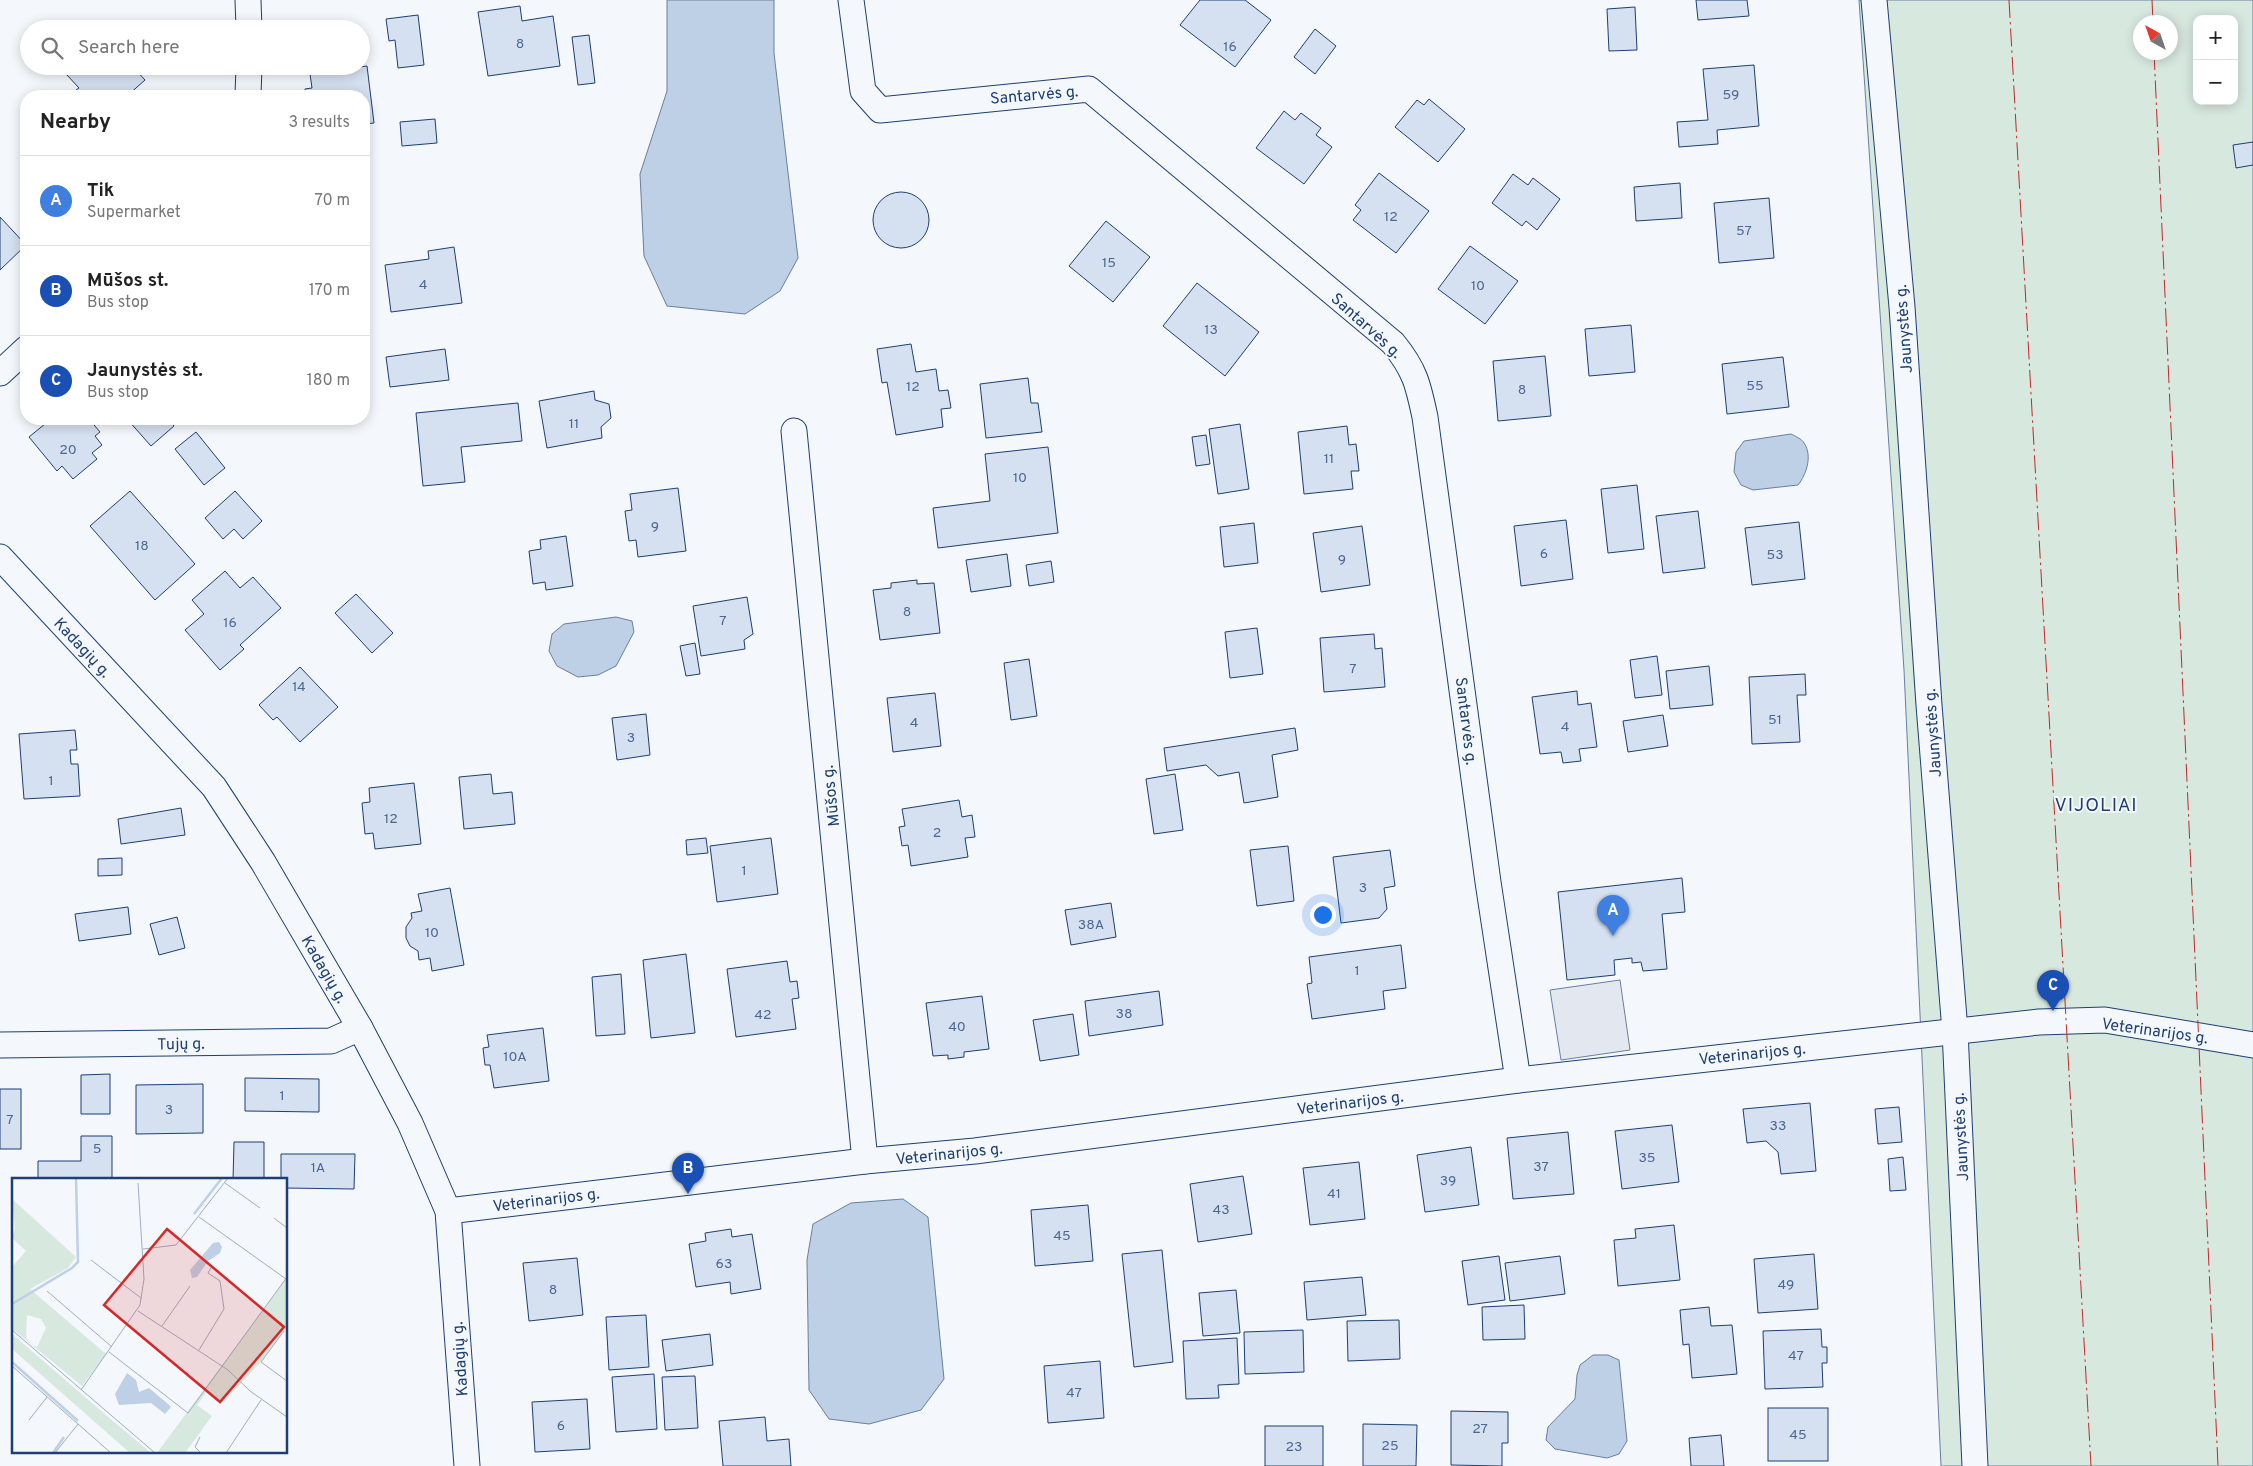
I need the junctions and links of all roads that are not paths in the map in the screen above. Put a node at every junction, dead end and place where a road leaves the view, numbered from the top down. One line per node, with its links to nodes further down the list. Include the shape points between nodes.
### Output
1 (248, 0): 4 (street)
2 (851, 0): 15 (street, Santarvės g., via 863,91 880,110 1089,89 1393,343 1408,362 1418,382 1425,417)
3 (1874, 0): 12 (street, Jaunystės g., via 1902,307)
4 (249, 20)
5 (249, 75): 6 (street)
6 (248, 90)
7 (20, 355): 8 (street)
8 (0, 373)
9 (794, 431): 16 (street, Mūšos g.)
10 (0, 557): 11 (street, Kadagių g., via 214,787 263,862)
11 (360, 1028): 13 (street, Tujų g., via 332,1041); 17 (street, Kadagių g., via 410,1123)
12 (1955, 1030): 14 (street, Veterinarijos g., via 2105,1020); 15 (street, Veterinarijos g.); 19 (street, Jaunystės g.)
13 (0, 1045)
14 (2253, 1045)
15 (1518, 1080): 16 (street, Veterinarijos g., via 975,1151)
16 (865, 1161): 17 (street, Veterinarijos g.)
17 (448, 1211): 18 (street, Kadagių g.)
18 (468, 1466)
19 (1975, 1466)

